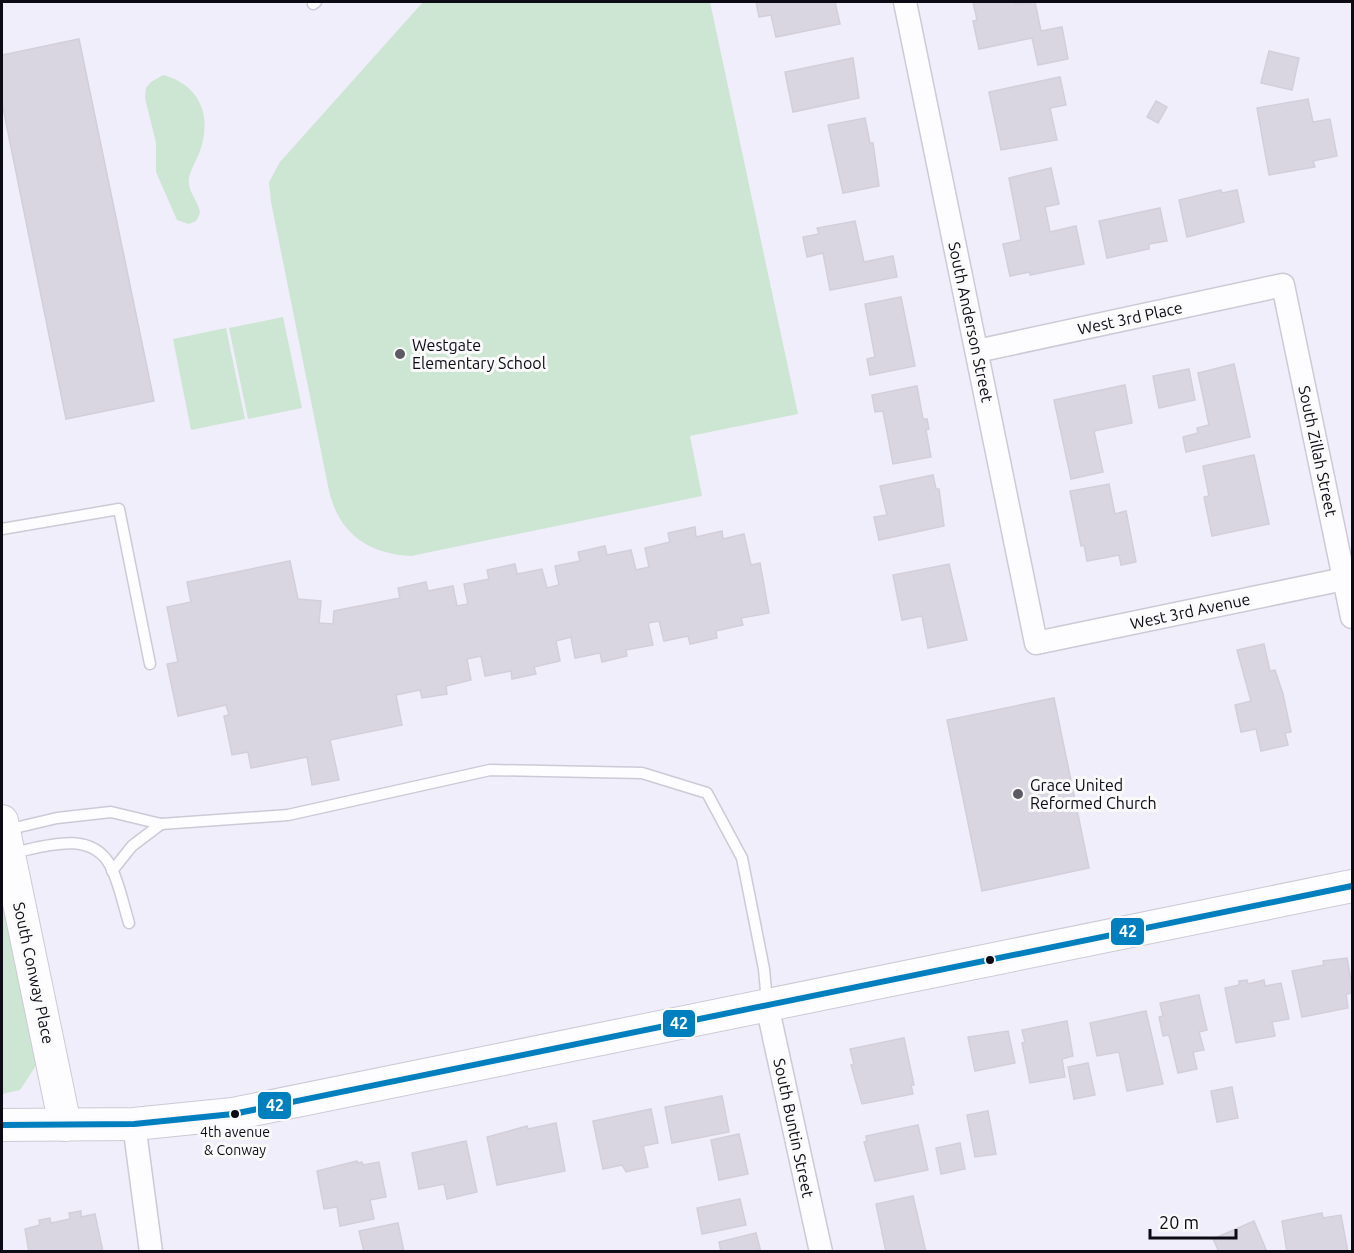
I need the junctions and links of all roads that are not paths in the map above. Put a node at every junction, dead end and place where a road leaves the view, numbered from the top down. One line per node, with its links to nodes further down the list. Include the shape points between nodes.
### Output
1 (905, 2): 3 (street, South Anderson Street)
2 (1283, 285): 3 (street, West 3rd Place); 5 (street, South Zillah Street)
3 (977, 351): 7 (street, South Anderson Street)
4 (2, 529): 8 (lane, via 119,509)
5 (1344, 579): 6 (street, South Zillah Street); 7 (street, West 3rd Avenue)
6 (1353, 617)
7 (1036, 644)
8 (150, 664)
9 (161, 824): 10 (lane, via 111,812 57,818); 11 (lane, via 132,846); 14 (lane, via 288,815 490,770 642,773 707,793 742,858 764,969)
10 (4, 835): 11 (lane, via 93,846); 17 (street, South Conway Place)
11 (112, 871): 13 (lane)
12 (1353, 886): 14 (street)
13 (129, 923)
14 (767, 1005): 15 (street, via 288,1104); 19 (street, South Buntin Street)
15 (134, 1124): 17 (street); 18 (street)
16 (2, 1125): 17 (street)
17 (65, 1125)
18 (151, 1251)
19 (821, 1251)

